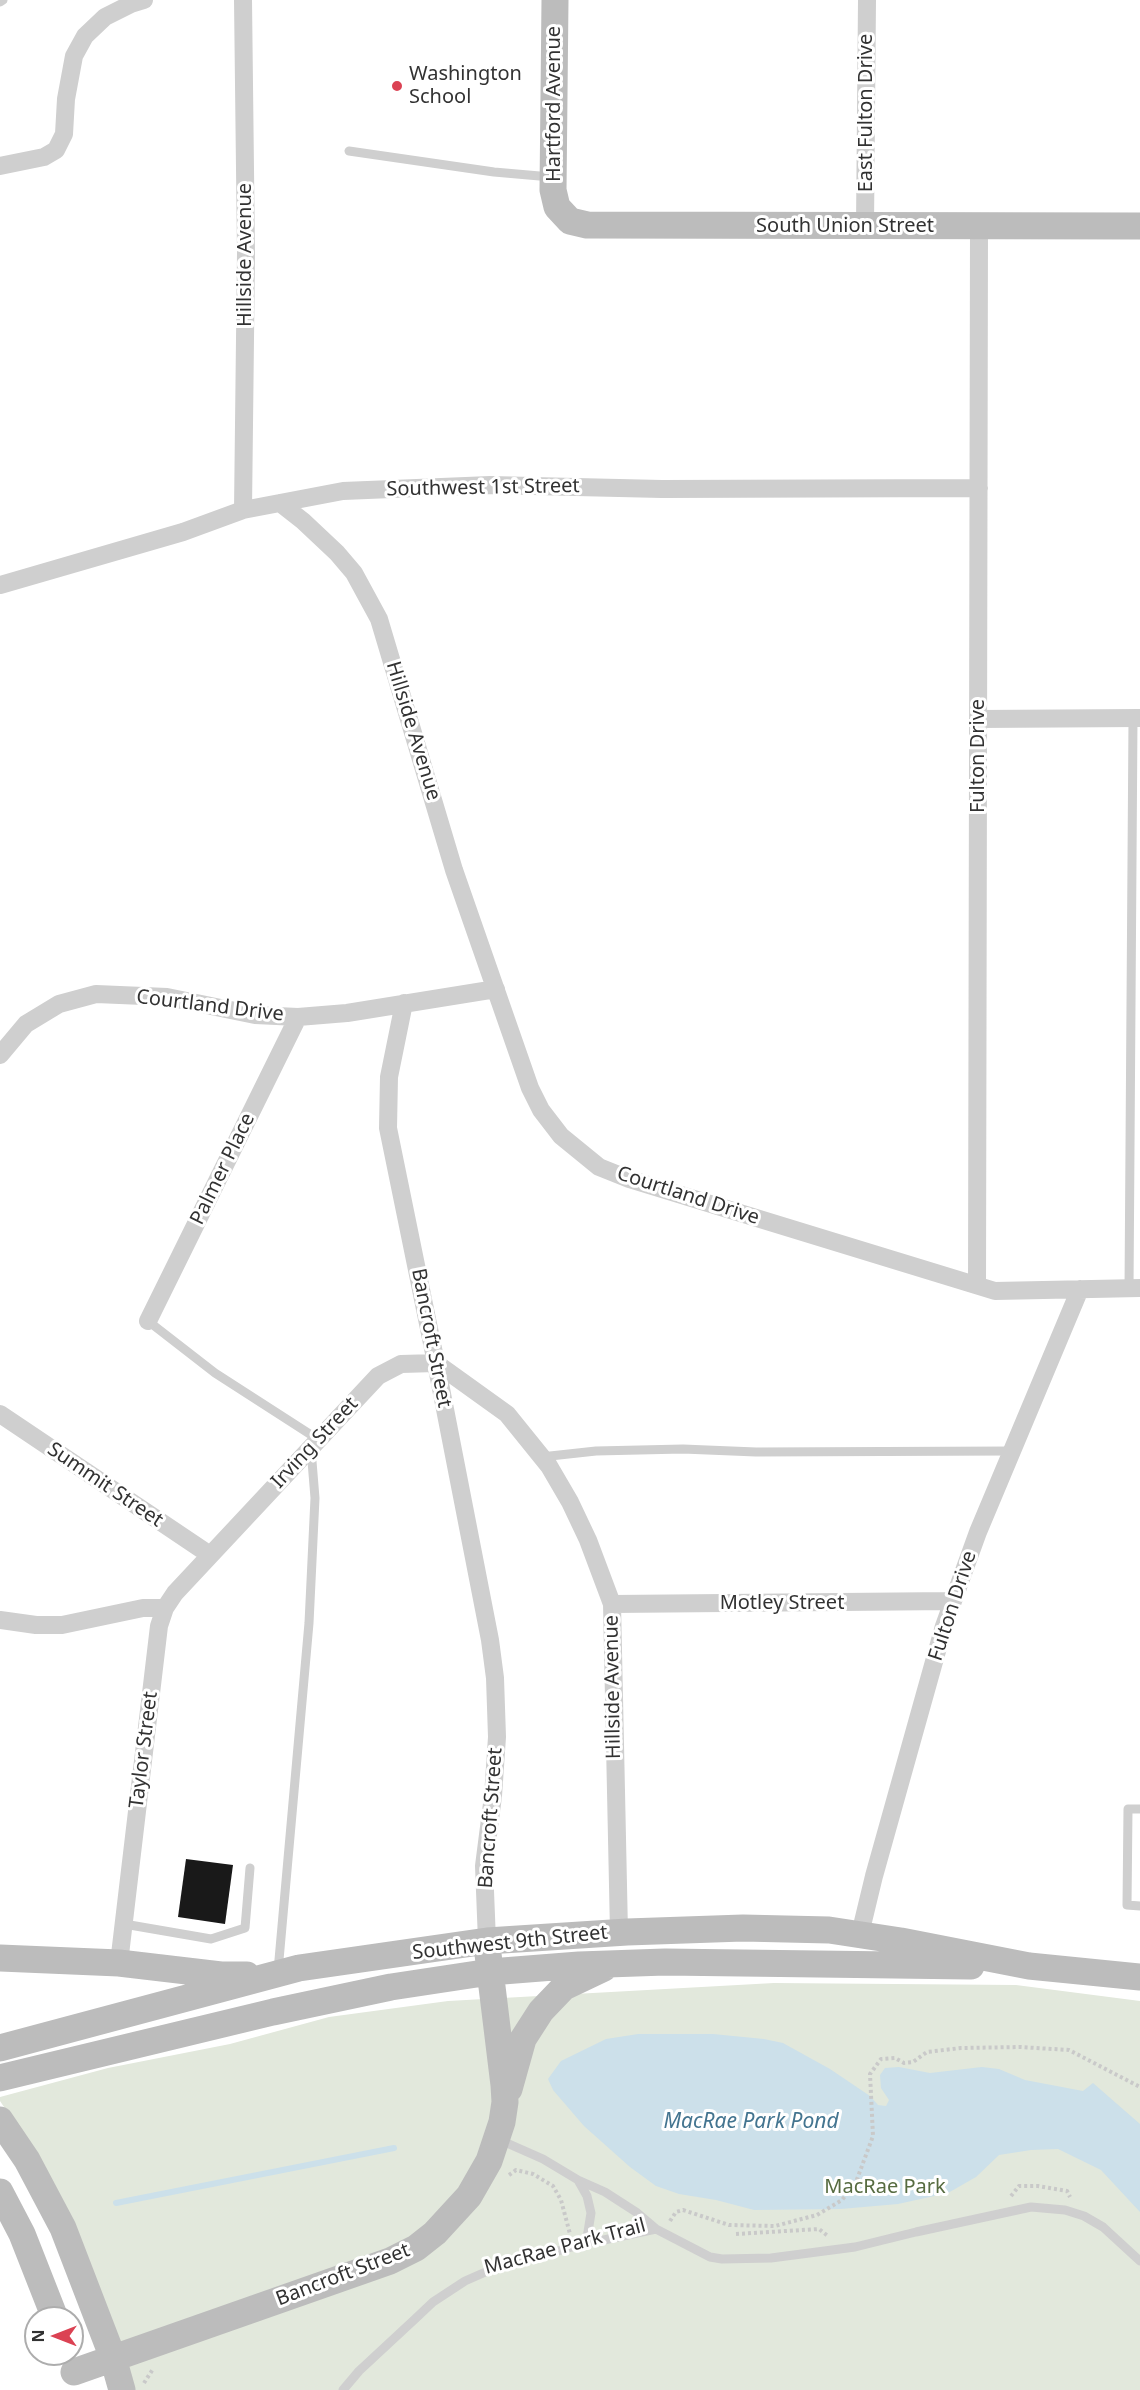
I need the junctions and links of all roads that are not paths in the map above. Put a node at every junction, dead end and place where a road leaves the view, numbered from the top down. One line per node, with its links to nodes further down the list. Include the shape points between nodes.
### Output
1 (144, 0): 6 (street, via 105,17 85,36 74,56 64,134 56,150 44,157)
2 (243, 0): 14 (street, Hillside Avenue)
3 (555, 0): 7 (main road, Hartford Avenue)
4 (867, 0): 9 (street, East Fulton Drive)
5 (349, 151): 7 (lane)
6 (0, 166)
7 (553, 177): 8 (main road, Hartford Avenue)
8 (557, 207): 9 (main road, South Union Street, via 570,220 587,225)
9 (865, 226): 10 (main road, South Union Street)
10 (979, 226): 11 (main road, South Union Street); 12 (street, Fulton Drive)
11 (1140, 226)
12 (979, 488): 13 (street, Southwest 1st Street, via 490,485 343,491); 16 (street, Fulton Drive)
13 (280, 503): 14 (street, Southwest 1st Street); 18 (street, Hillside Avenue, via 337,553 354,573 379,619 454,870)
14 (243, 510): 15 (street, Southwest 1st Street, via 183,532)
15 (0, 585)
16 (978, 718): 17 (street); 22 (street, Fulton Drive)
17 (1136, 718): 23 (lane)
18 (496, 989): 19 (street, Courtland Drive); 22 (street, Courtland Drive, via 541,1110 561,1136 599,1167 668,1192)
19 (404, 1003): 20 (street, Courtland Drive); 26 (street, Bancroft Street, via 388,1077 388,1128)
20 (298, 1017): 21 (street, Courtland Drive, via 255,1015 167,997 96,994 58,1004 26,1024); 25 (street, Palmer Place)
21 (0, 1055)
22 (977, 1285): 24 (street, Courtland Drive, via 995,1291)
23 (1135, 1288): 24 (street, Courtland Drive)
24 (1080, 1289): 29 (street, Fulton Drive)
25 (148, 1321): 28 (lane)
26 (436, 1363): 28 (street, Irving Street, via 401,1364 378,1376); 30 (street, Hillside Avenue, via 507,1414); 42 (street, Bancroft Street, via 495,1678 497,1737 484,1866)
27 (0, 1413): 31 (street, Summit Street)
28 (315, 1444): 31 (street, Irving Street); 48 (lane, via 309,1623)
29 (1012, 1450): 30 (lane, via 683,1449); 32 (street, Fulton Drive)
30 (541, 1457): 33 (street, Hillside Avenue, via 570,1502)
31 (210, 1555): 34 (street, Taylor Street)
32 (952, 1602): 33 (street, Motley Street); 41 (street, Fulton Drive)
33 (612, 1604): 40 (street, Hillside Avenue)
34 (165, 1608): 35 (street, via 143,1608 62,1625); 39 (street, Taylor Street, via 159,1626)
35 (0, 1620)
36 (1140, 1809): 38 (lane, via 1128,1809 1127,1905)
37 (250, 1868): 39 (lane, via 245,1928 211,1939)
38 (1140, 1906)
39 (124, 1924): 45 (street, Taylor Street)
40 (619, 1932): 41 (main road, Southwest 9th Street, via 743,1928 829,1930); 42 (main road, Southwest 9th Street)
41 (860, 1935): 46 (main road, Southwest 9th Street)
42 (487, 1941): 47 (main road, Bancroft Street); 48 (main road, Southwest 9th Street)
43 (0, 1958): 45 (main road)
44 (665, 1962): 46 (main road, Southwest 9th Street); 47 (main road, Southwest 9th Street); 52 (main road, via 612,1964 564,1987 541,2011 523,2039)
45 (119, 1963): 48 (main road, via 221,1975)
46 (1029, 1966): 49 (main road, Southwest 9th Street)
47 (490, 1972): 51 (main road, Southwest 9th Street, via 391,1987 273,2012); 52 (main road, Bancroft Street)
48 (274, 1974): 50 (main road, Southwest 9th Street)
49 (1140, 1977)
50 (7, 2047)
51 (0, 2078)
52 (505, 2102): 54 (main road, Bancroft Street)
53 (0, 2120): 61 (main road, via 27,2160 63,2228)
54 (496, 2138): 55 (lane); 61 (main road, Bancroft Street, via 489,2161 469,2196 416,2248 390,2261)
55 (578, 2180): 57 (lane, via 605,2192); 58 (lane, via 591,2213 586,2238)
56 (0, 2192): 60 (main road, via 22,2234)
57 (659, 2230): 58 (lane); 59 (lane, via 722,2259 771,2258 855,2247 1031,2207 1084,2216)
58 (579, 2245): 64 (lane, via 465,2281 433,2302)
59 (1140, 2261)
60 (50, 2306)
61 (113, 2358): 62 (main road, Bancroft Street); 63 (main road)
62 (74, 2372)
63 (122, 2390)
64 (343, 2390)

